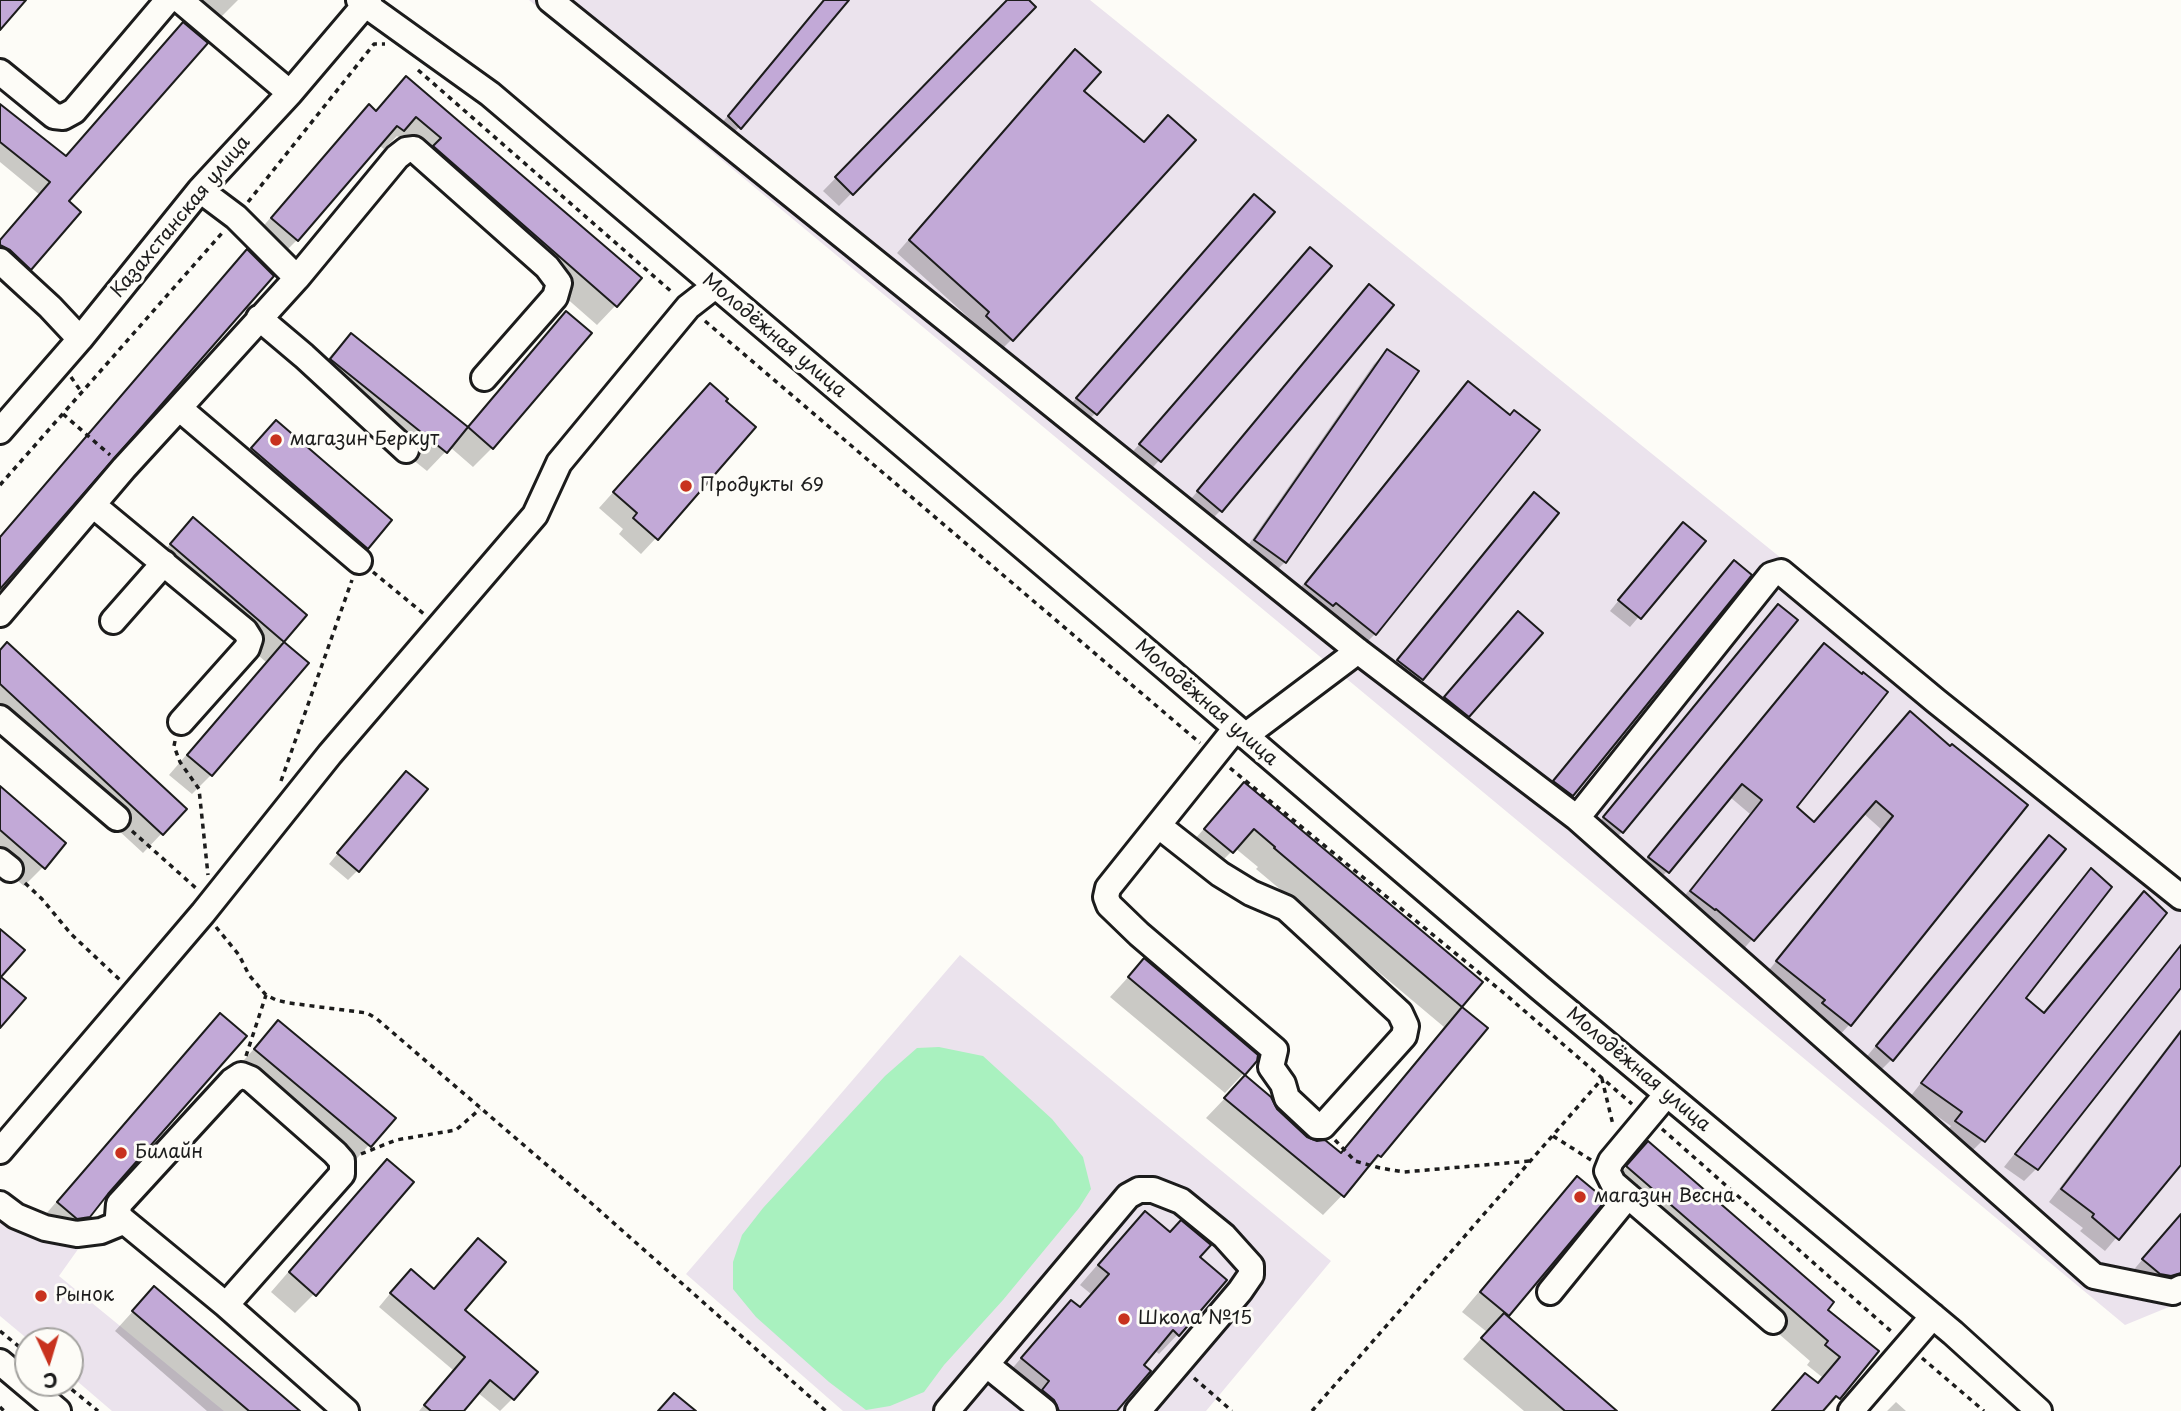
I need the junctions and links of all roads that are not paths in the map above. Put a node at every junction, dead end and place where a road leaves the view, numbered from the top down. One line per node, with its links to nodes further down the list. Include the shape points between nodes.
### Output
1 (168, 0): 5 (street, via 64,117 54,116)
2 (180, 0): 6 (street)
3 (550, 0): 22 (street)
4 (364, 2): 6 (street, Казахстанская улица); 10 (street, Молодёжная улица, via 490,94)
5 (0, 72)
6 (290, 93): 7 (street, Казахстанская улица)
7 (200, 190): 9 (street, via 236,217); 12 (street, Казахстанская улица)
8 (0, 261): 12 (street)
9 (297, 278): 11 (street); 13 (street, via 397,157 414,149 547,267 559,283 555,297)
10 (715, 286): 25 (street, Молодёжная улица); 31 (street, via 688,307 559,463 535,515)
11 (259, 318): 14 (street); 16 (street)
12 (80, 339): 15 (street, Казахстанская улица)
13 (484, 378)
14 (179, 408): 17 (street); 18 (street)
15 (0, 431)
16 (406, 450)
17 (93, 505): 19 (street); 20 (street)
18 (359, 561)
19 (164, 564): 21 (street); 24 (street, via 250,639)
20 (0, 614)
21 (113, 621)
22 (1357, 651): 25 (street); 27 (street)
23 (0, 718): 26 (street)
24 (181, 722)
25 (1241, 732): 28 (street, via 1215,755); 30 (street, Молодёжная улица)
26 (117, 818)
27 (1577, 818): 29 (street, via 1771,575 1781,572); 35 (street, via 2094,1276 2173,1293)
28 (1159, 826): 28 (street, via 1108,888 1109,905 1275,1050 1271,1067 1287,1098 1322,1126 1404,1036 1406,1026 1400,1013 1286,908 1220,874)
29 (2181, 897)
30 (1667, 1094): 32 (street, via 1613,1161 1613,1183); 38 (street, Молодёжная улица)
31 (0, 1151)
32 (1628, 1196): 36 (street); 39 (street)
33 (0, 1204): 34 (street, via 45,1228 77,1234)
34 (123, 1222): 37 (street); 37 (street, via 118,1216 119,1204 232,1081 241,1075 251,1079 342,1161 342,1174)
35 (2181, 1288)
36 (1550, 1292)
37 (226, 1305): 43 (street)
38 (1933, 1316): 47 (street); 48 (street, Молодёжная улица)
39 (1773, 1321)
40 (0, 1362): 42 (street)
41 (987, 1365): 44 (street); 45 (street); 46 (street, via 1128,1196 1153,1190 1181,1201 1224,1236 1251,1266 1251,1275)
42 (58, 1411)
43 (346, 1411)
44 (947, 1411)
45 (1044, 1411)
46 (1138, 1411)
47 (1851, 1411)
48 (2039, 1411)

